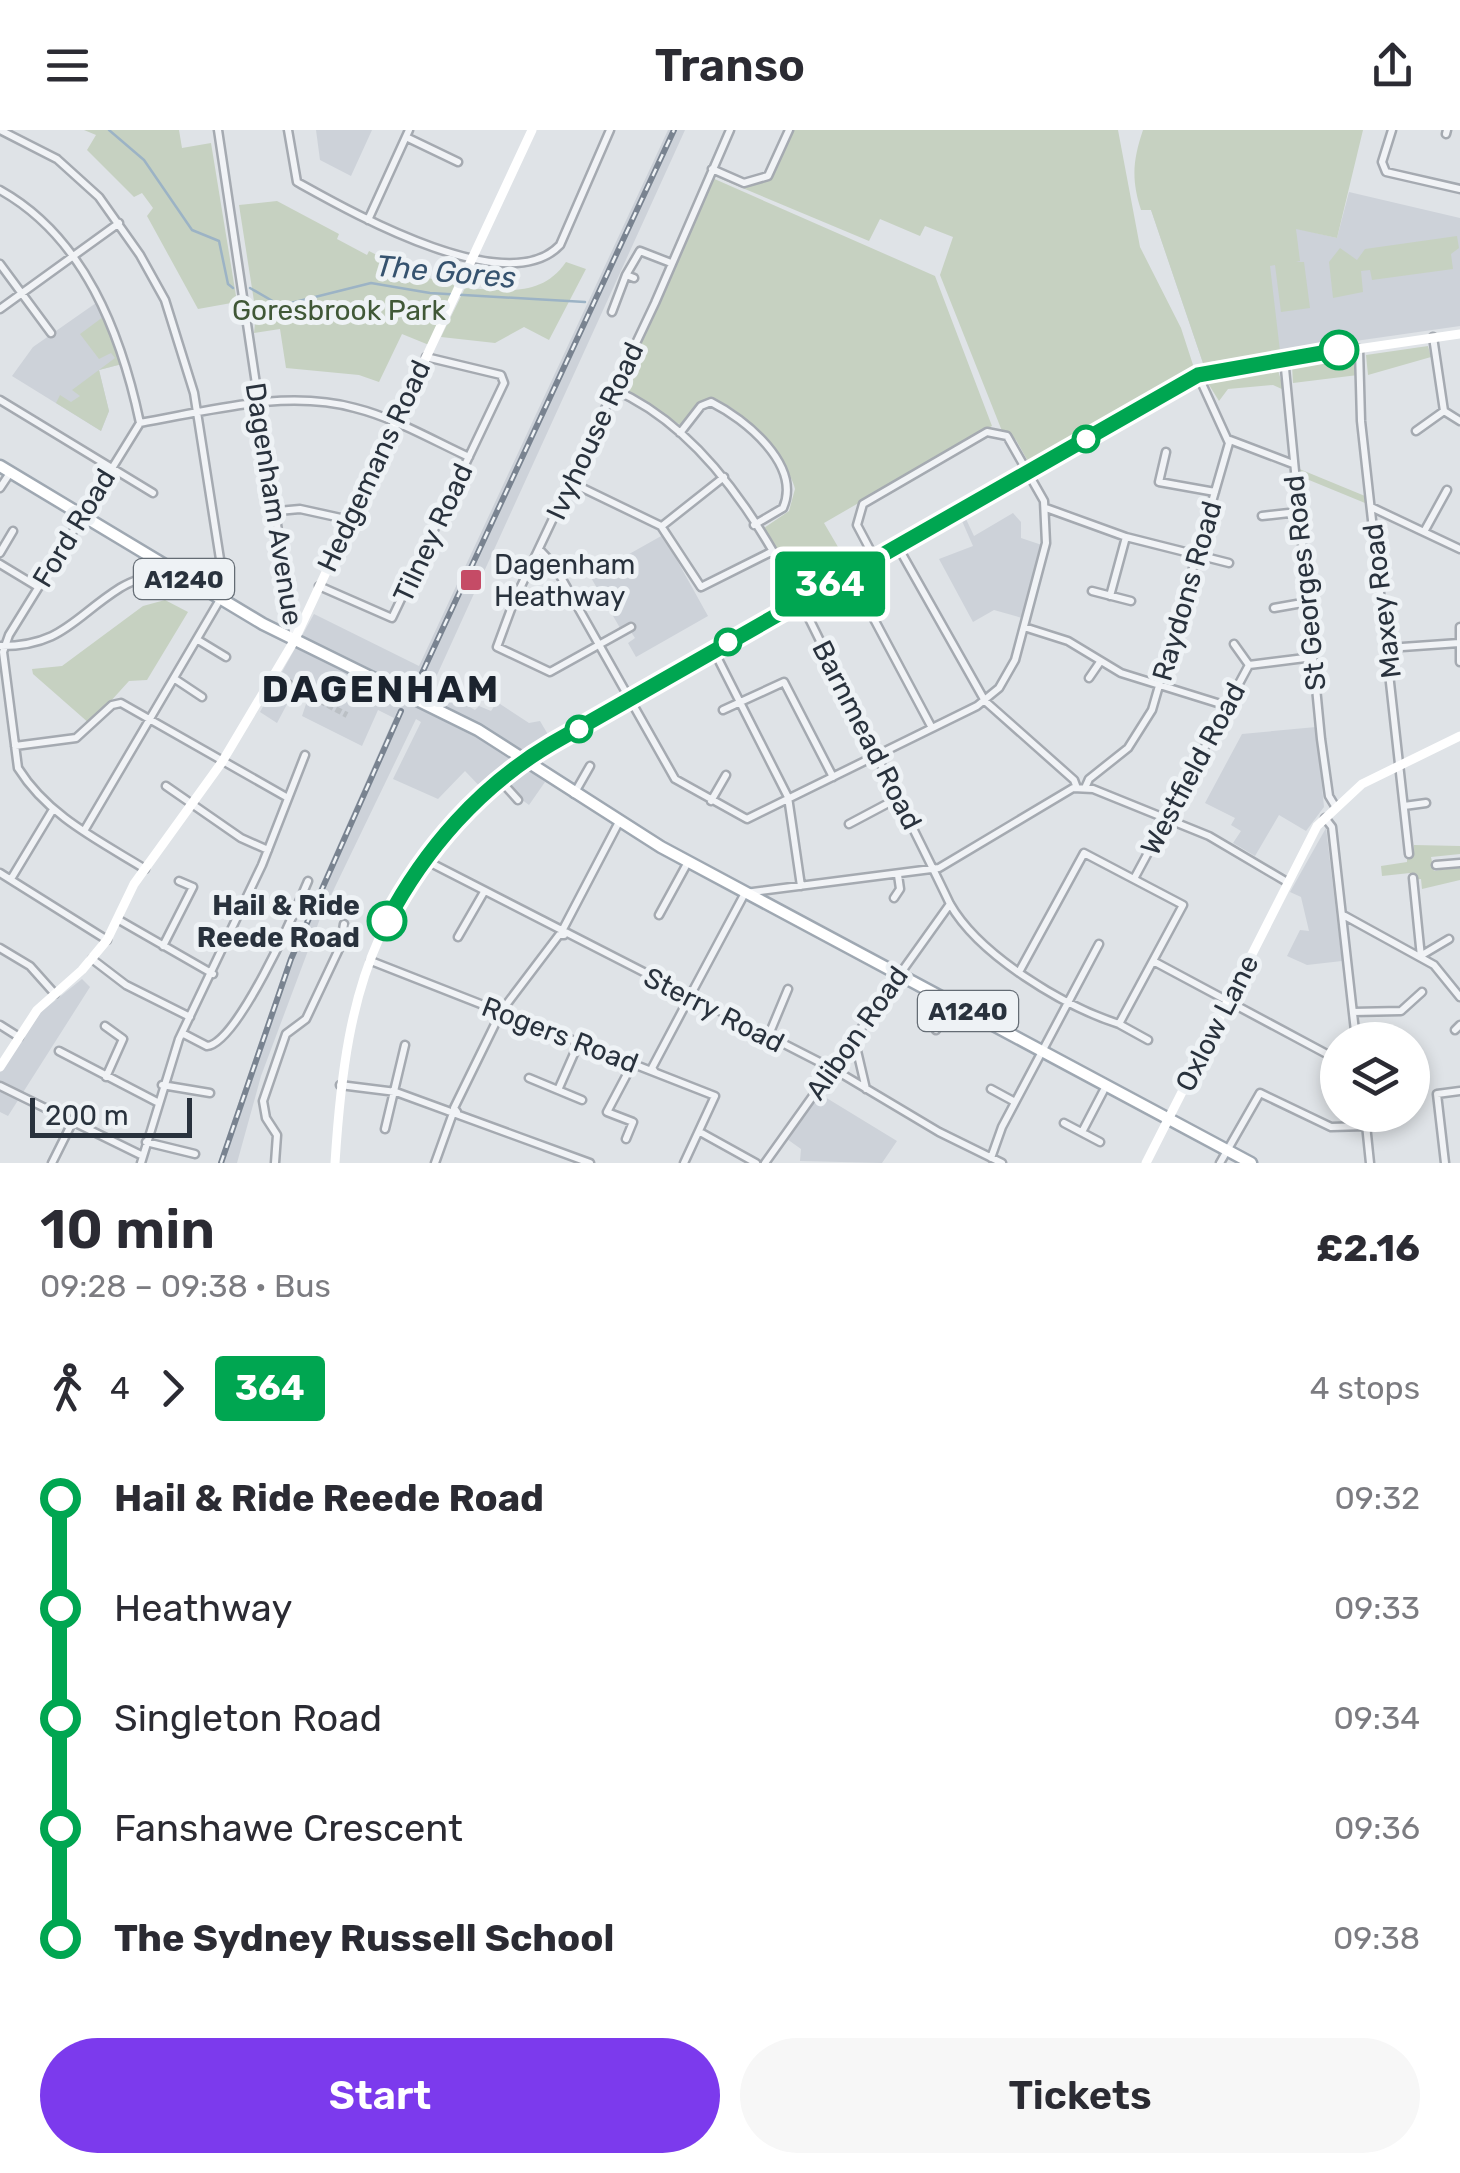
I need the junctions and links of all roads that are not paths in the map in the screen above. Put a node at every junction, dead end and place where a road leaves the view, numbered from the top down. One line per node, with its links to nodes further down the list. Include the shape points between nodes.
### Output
1 (0, 130): 15 (street, via 57,159)
2 (218, 130): 34 (street, Dagenham Avenue)
3 (288, 130): 14 (street, via 297,182)
4 (532, 130): 16 (street, Hedgemans Road)
5 (730, 130): 11 (street, Ivyhouse Road)
6 (790, 130): 11 (street, via 768,176 744,184)
7 (1392, 130): 12 (street, via 1382,162 1386,172)
8 (610, 131): 16 (street, via 553,252 524,263)
9 (408, 133): 10 (street); 14 (street)
10 (458, 162)
11 (712, 169): 18 (street, Ivyhouse Road)
12 (1460, 189)
13 (0, 190): 17 (street, via 40,218)
14 (368, 220): 16 (street, via 428,249)
15 (119, 224): 17 (street); 36 (street, via 171,315)
16 (473, 256): 27 (street, Hedgemans Road)
17 (74, 257): 20 (street); 39 (street, via 118,340)
18 (672, 263): 22 (street, via 640,250); 32 (street, Ivyhouse Road)
19 (0, 264): 20 (street)
20 (20, 292): 21 (street); 23 (street)
21 (0, 310)
22 (612, 312)
23 (51, 333)
24 (1460, 334): 25 (street)
25 (1433, 337): 26 (street); 35 (street)
26 (1359, 348): 28 (street); 56 (street, Maxey Road)
27 (425, 356): 31 (street); 38 (street, Hedgemans Road)
28 (1284, 358): 30 (street); 45 (street, St Georges Road)
29 (509, 364): 31 (street, Tilney Road)
30 (1198, 375): 42 (street); 48 (street)
31 (503, 376): 44 (street, Tilney Road)
32 (613, 389): 41 (street, Barnmead Road); 50 (street, Ivyhouse Road)
33 (0, 400): 46 (street)
34 (258, 404): 36 (street); 38 (street, via 327,402); 57 (street, Dagenham Avenue)
35 (1444, 411): 37 (street); 40 (street)
36 (195, 414): 39 (street); 82 (street)
37 (1460, 420)
38 (395, 422): 44 (street); 61 (street, Hedgemans Road)
39 (140, 423): 46 (street, Ford Road)
40 (1416, 431)
41 (680, 432): 49 (street, Barnmead Road); 62 (street, via 710,402 737,415 765,447 790,484 783,508)
42 (1230, 440): 45 (street); 53 (street, Raydons Road)
43 (1166, 452): 53 (street, via 1160,482)
44 (469, 457): 78 (street, Tilney Road, via 392,618)
45 (1293, 464): 58 (street, St Georges Road)
46 (111, 468): 54 (street); 59 (street, Ford Road)
47 (5, 469): 51 (street); 59 (main road, A1240)
48 (1028, 471): 55 (street); 67 (street); 73 (street, via 1007,436 987,432 863,504 857,525)
49 (724, 477): 62 (street, Barnmead Road); 63 (street)
50 (570, 482): 63 (street); 68 (street, Ivyhouse Road)
51 (0, 488)
52 (1447, 490): 64 (street)
53 (1215, 492): 72 (street, Raydons Road)
54 (153, 493)
55 (1046, 508): 66 (street); 87 (street, via 1046,543)
56 (1371, 508): 64 (street); 96 (street, Maxey Road)
57 (278, 510): 61 (street); 91 (street, Dagenham Avenue)
58 (1298, 512): 60 (street); 85 (street, St Georges Road)
59 (81, 516): 76 (main road, A1240); 79 (street, Ford Road)
60 (1262, 516)
61 (350, 520): 78 (street, Hedgemans Road)
62 (754, 525): 70 (street, Barnmead Road)
63 (662, 526): 70 (street, via 704,588)
64 (1425, 530): 69 (street)
65 (14, 531): 71 (street)
66 (1126, 537): 72 (street); 81 (street)
67 (897, 546): 73 (street); 111 (street)
68 (539, 549): 93 (street); 93 (street, Ivyhouse Road, via 498,650 547,672)
69 (1460, 549)
70 (772, 552): 84 (street, Barnmead Road)
71 (0, 553)
72 (1197, 555): 74 (street); 108 (street, Raydons Road)
73 (874, 559): 77 (street)
74 (1228, 563)
75 (0, 564): 79 (street)
76 (160, 564): 82 (main road, A1240); 95 (street, via 66,632)
77 (850, 573): 84 (street); 118 (street)
78 (318, 586): 91 (street, Hedgemans Road)
79 (38, 587): 95 (street, Ford Road)
80 (1092, 591): 81 (street)
81 (1110, 596): 83 (street)
82 (222, 601): 90 (street); 91 (main road, A1240)
83 (1131, 601)
84 (798, 602): 97 (street); 122 (street, Barnmead Road)
85 (1308, 602): 86 (street); 99 (street, St Georges Road)
86 (1274, 608)
87 (1024, 627): 100 (street, via 1068,641); 111 (street, via 1011,669)
88 (1460, 627): 92 (street)
89 (631, 628): 93 (street, Ivyhouse Road)
90 (198, 640): 98 (street); 106 (street)
91 (294, 640): 104 (street, Hedgemans Road); 124 (main road, A1240, via 446,713)
92 (1459, 643): 96 (street); 101 (street)
93 (598, 644): 110 (street)
94 (1234, 644): 102 (street)
95 (2, 646): 103 (street)
96 (1388, 648): 125 (street, Maxey Road)
97 (714, 650): 110 (street); 112 (street)
98 (226, 657)
99 (1313, 657): 102 (street, Westfield Road); 140 (street, St Georges Road)
100 (1100, 662): 105 (street); 108 (street)
101 (1460, 662)
102 (1249, 665): 113 (street, Westfield Road)
103 (3, 673): 115 (street)
104 (273, 677): 107 (street); 123 (street, Hedgemans Road)
105 (1089, 678)
106 (174, 679): 109 (street); 117 (street)
107 (288, 684)
108 (1160, 685): 113 (street); 131 (street, Raydons Road, via 1134,741)
109 (202, 697)
110 (628, 700): 124 (street); 137 (street, via 675,780)
111 (986, 701): 118 (street); 131 (street)
112 (741, 702): 114 (street); 128 (street, via 784,682); 136 (street)
113 (1226, 706): 143 (street, Westfield Road)
114 (723, 710)
115 (11, 718): 116 (street); 120 (street)
116 (0, 719)
117 (151, 720): 120 (street, via 115,703 76,738); 123 (street); 147 (street)
118 (932, 728): 122 (street)
119 (1460, 736): 125 (street, Oxlow Lane)
120 (15, 746): 142 (street, via 18,768)
121 (305, 754): 133 (street)
122 (876, 756): 128 (street); 134 (street, Barnmead Road)
123 (222, 762): 133 (street); 139 (street, Hedgemans Road)
124 (524, 762): 129 (street); 132 (main road, A1240)
125 (1400, 764): 140 (street, Oxlow Lane); 141 (street, Maxey Road)
126 (590, 766): 132 (street)
127 (726, 775): 137 (street)
128 (833, 777): 136 (street)
129 (500, 780): 135 (street); 150 (street)
130 (166, 786): 139 (street)
131 (1082, 788): 143 (street); 155 (street, Raydons Road)
132 (574, 794): 145 (main road, A1240)
133 (288, 798): 148 (street)
134 (898, 798): 146 (street); 155 (street, Barnmead Road)
135 (518, 800)
136 (788, 800): 137 (street, via 747,819); 164 (street)
137 (711, 802)
138 (1426, 802): 141 (street)
139 (190, 804): 148 (street); 154 (street, Hedgemans Road)
140 (1335, 806): 144 (street, Oxlow Lane)
141 (1404, 806): 149 (street, Maxey Road)
142 (52, 811): 147 (street); 160 (street)
143 (1166, 818): 158 (street, Westfield Road); 163 (street)
144 (1324, 818): 163 (street, Oxlow Lane); 172 (street, via 1332,828)
145 (620, 822): 151 (main road, A1240); 175 (street)
146 (849, 824)
147 (84, 831): 154 (street)
148 (268, 850): 187 (street)
149 (1409, 854)
150 (424, 860): 166 (street, Sterry Road); 184 (street)
151 (688, 862): 167 (main road, A1240); 171 (street)
152 (1460, 863): 153 (street)
153 (1436, 865)
154 (144, 869): 173 (street, Hedgemans Road)
155 (934, 870): 157 (street, Raydons Road); 169 (street, Barnmead Road)
156 (0, 873): 160 (street)
157 (898, 875): 164 (street, Raydons Road); 168 (street)
158 (1134, 877): 185 (street, via 1183,904); 186 (street, via 1084,853)
159 (1413, 878): 182 (street)
160 (11, 880): 178 (street)
161 (178, 880): 180 (street, via 193,887)
162 (308, 881): 205 (street, via 266,974 224,1039 206,1046)
163 (1287, 882): 196 (street, Oxlow Lane)
164 (800, 886): 165 (street, Raydons Road)
165 (771, 889): 167 (street, Raydons Road); 170 (street)
166 (484, 892): 175 (street, Sterry Road); 176 (street)
167 (745, 893): 170 (main road, A1240); 194 (street)
168 (894, 898)
169 (950, 904): 186 (street, Barnmead Road, via 979,944); 188 (street, Alibon Road)
170 (767, 905): 188 (main road, A1240)
171 (659, 915)
172 (1345, 916): 182 (street); 197 (street)
173 (118, 920): 178 (street, Hedgemans Road); 180 (street)
174 (344, 924): 251 (street, via 306,1019 286,1034 263,1100 277,1135)
175 (564, 935): 194 (street, Sterry Road); 198 (street, via 507,1002)
176 (458, 937)
177 (1449, 939): 182 (street)
178 (107, 940): 183 (street, Hedgemans Road)
179 (1100, 944): 193 (street)
180 (163, 946): 187 (street)
181 (0, 948): 192 (street, via 30,966)
182 (1422, 956): 191 (street)
183 (92, 959): 192 (street, Hedgemans Road); 199 (street, via 117,980)
184 (369, 960): 198 (street, Rogers Road); 222 (street)
185 (1155, 962): 196 (street); 201 (street)
186 (1019, 972): 193 (street, Barnmead Road)
187 (213, 974): 199 (street)
188 (898, 974): 195 (main road, A1240); 208 (street, Alibon Road)
189 (788, 989): 207 (street)
190 (1422, 992): 197 (street, via 1401,1012)
191 (1459, 993)
192 (55, 994): 206 (street, Hedgemans Road)
193 (1070, 999): 201 (street, Barnmead Road); 212 (street)
194 (692, 1000): 207 (street, Sterry Road); 218 (street)
195 (951, 1001): 204 (street); 212 (main road, A1240)
196 (1229, 1002): 213 (street); 235 (street, Oxlow Lane)
197 (1353, 1012): 200 (street)
198 (505, 1014): 209 (street, Rogers Road); 234 (street, via 472,1069)
199 (190, 1017): 205 (street)
200 (1354, 1022)
201 (1119, 1024): 210 (street, Barnmead Road)
202 (0, 1025): 206 (street)
203 (105, 1026): 219 (street, via 124,1043)
204 (936, 1030)
205 (182, 1033): 221 (street)
206 (19, 1036): 216 (street, Hedgemans Road)
207 (768, 1037): 217 (street, Sterry Road)
208 (854, 1037): 217 (street, Alibon Road); 225 (street)
209 (580, 1040): 215 (street, Rogers Road); 227 (street)
210 (1148, 1040)
211 (405, 1045): 229 (street)
212 (1043, 1050): 223 (main road, A1240); 233 (street)
213 (1320, 1050)
214 (59, 1051): 219 (street)
215 (634, 1061): 218 (street, Rogers Road); 243 (street, via 607,1112 633,1122)
216 (0, 1067)
217 (834, 1070): 225 (street, Sterry Road); 257 (street, Alibon Road)
218 (654, 1072): 240 (street, Rogers Road, via 715,1096)
219 (106, 1077): 232 (street)
220 (530, 1078): 227 (street)
221 (162, 1085): 230 (street); 232 (street)
222 (340, 1085): 229 (street); 252 (street)
223 (1107, 1085): 235 (main road, A1240); 241 (street)
224 (0, 1086): 236 (street)
225 (866, 1088): 248 (street, Sterry Road)
226 (991, 1089): 233 (street)
227 (558, 1090): 231 (street)
228 (1460, 1091): 263 (street, via 1438,1094)
229 (396, 1092): 234 (street); 239 (street)
230 (210, 1093)
231 (582, 1100)
232 (157, 1102): 244 (street)
233 (1015, 1102): 248 (street)
234 (457, 1112): 253 (street); 254 (street)
235 (1168, 1117): 246 (main road, A1240); 259 (street, Oxlow Lane)
236 (73, 1121): 249 (street); 250 (street)
237 (1064, 1123): 241 (street)
238 (1320, 1123): 246 (street, via 1260,1093)
239 (386, 1129)
240 (700, 1132): 255 (street); 256 (street)
241 (1082, 1132): 245 (street)
242 (1367, 1132): 262 (street)
243 (626, 1140)
244 (146, 1142): 247 (street); 249 (street)
245 (1100, 1142)
246 (1227, 1150): 260 (street); 261 (main road, A1240)
247 (195, 1154)
248 (991, 1158): 258 (street, Sterry Road)
249 (142, 1160)
250 (52, 1163)
251 (276, 1163)
252 (335, 1163)
253 (436, 1163)
254 (590, 1163)
255 (684, 1163)
256 (756, 1163)
257 (765, 1163)
258 (1002, 1163)
259 (1146, 1163)
260 (1220, 1163)
261 (1252, 1163)
262 (1370, 1163)
263 (1445, 1163)

